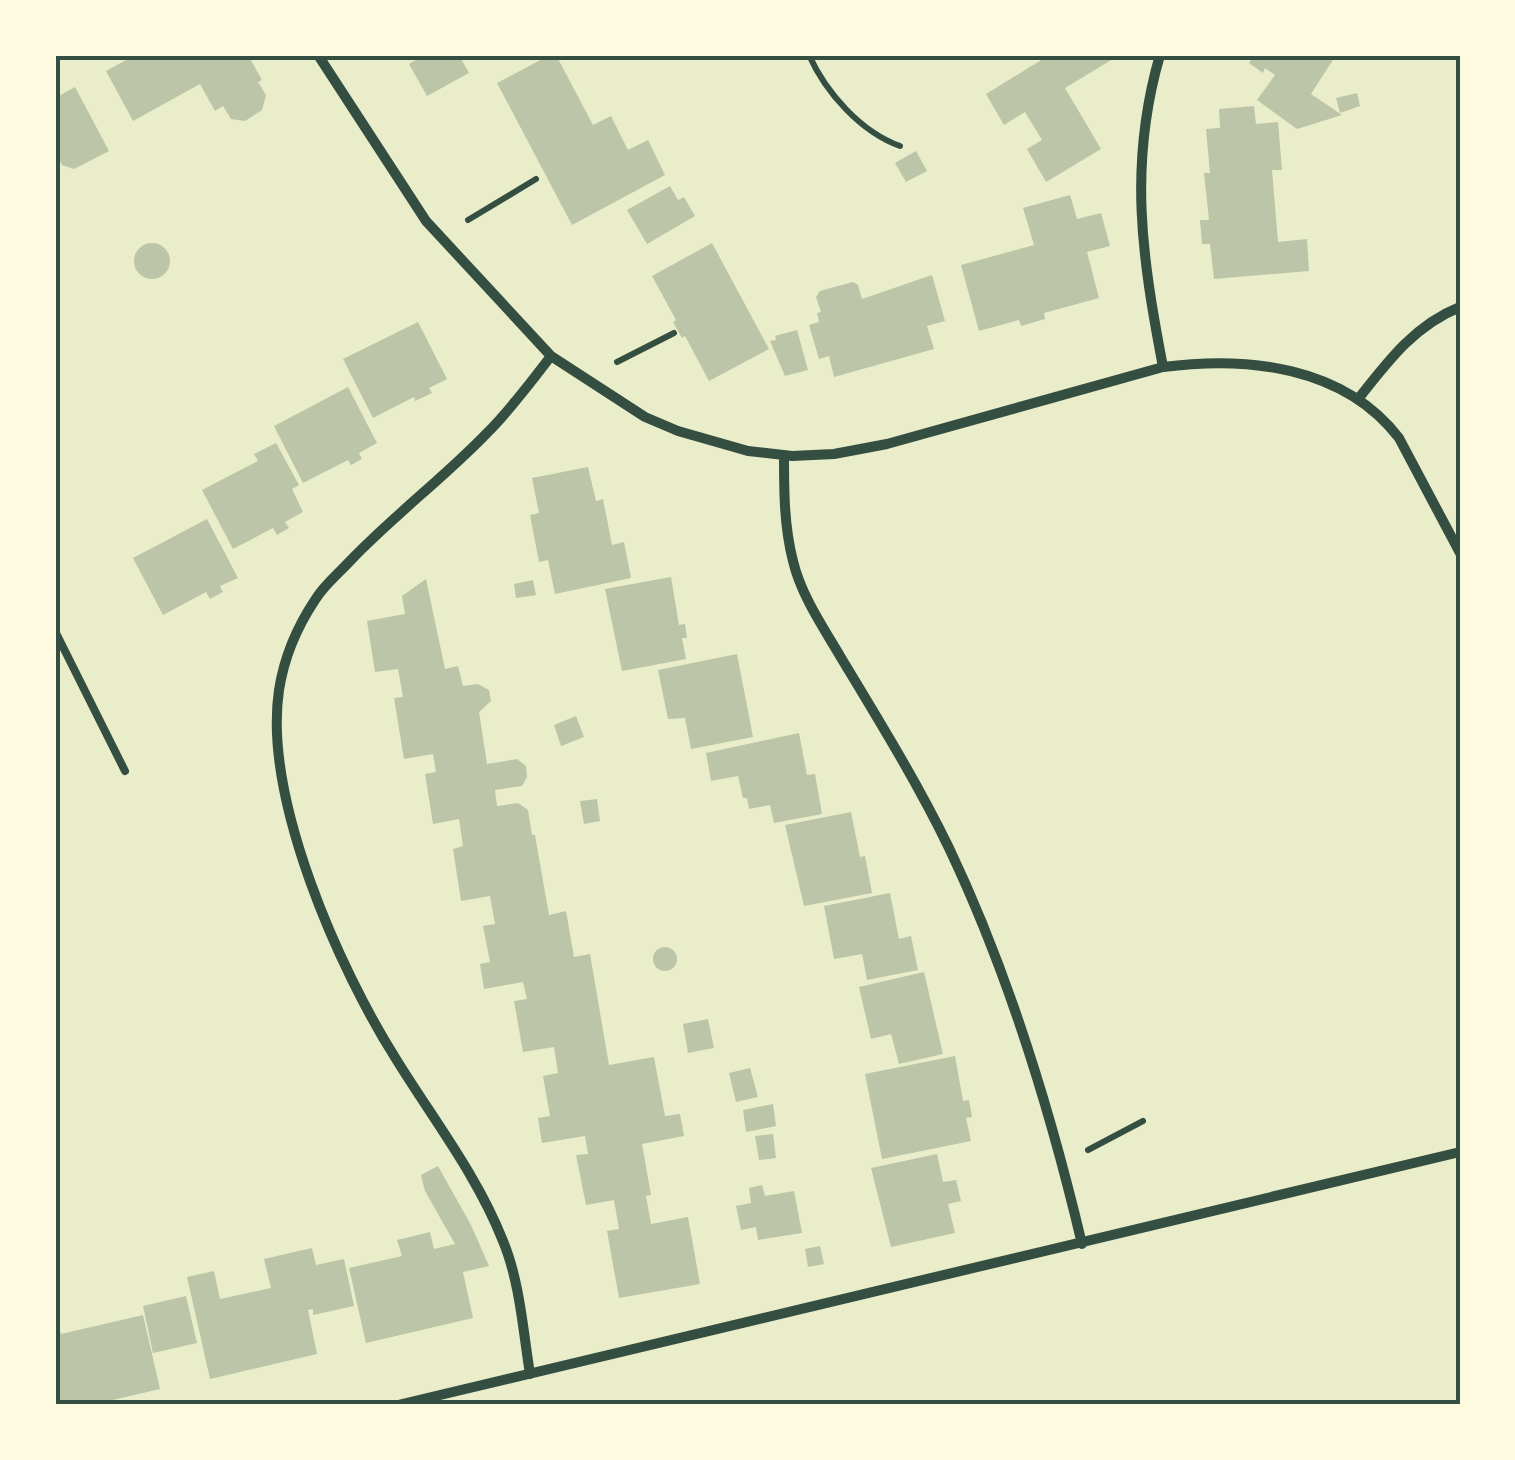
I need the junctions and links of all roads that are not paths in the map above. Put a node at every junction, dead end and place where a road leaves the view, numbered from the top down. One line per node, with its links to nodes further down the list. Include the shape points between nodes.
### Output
1 (318, 55): 4 (street, via 426,221)
2 (1160, 55): 5 (street, via 1140,174 1146,265)
3 (1460, 306): 6 (street, via 1401,345)
4 (551, 356): 7 (street, via 645,417); 13 (street, via 489,432 316,597 293,638 278,706 278,752 293,824 322,914 364,1005 468,1170 504,1242)
5 (1164, 367): 6 (street, via 1200,362 1282,369); 7 (street, via 887,444)
6 (1359, 398): 8 (street, via 1399,438)
7 (784, 456): 12 (street, via 794,565 949,848 978,914 1044,1097)
8 (1460, 553)
9 (55, 631): 10 (lane)
10 (125, 771)
11 (1460, 1152): 12 (street)
12 (1082, 1244): 13 (street)
13 (530, 1374): 14 (street)
14 (398, 1405)

